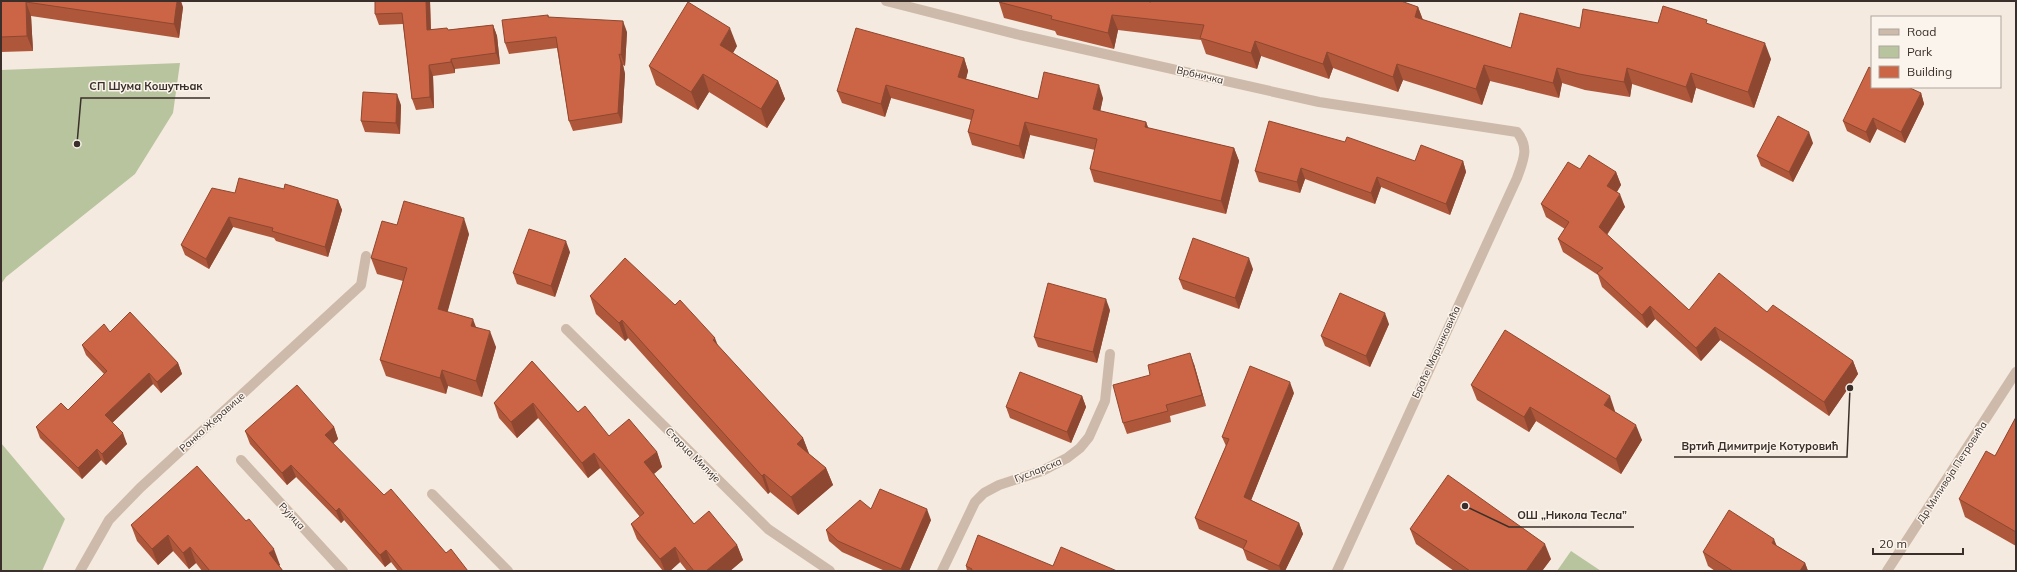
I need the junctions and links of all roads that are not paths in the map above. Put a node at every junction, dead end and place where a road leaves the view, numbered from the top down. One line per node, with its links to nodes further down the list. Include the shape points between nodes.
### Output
1 (886, 1): 2 (street, Врбничка, via 1020,35 1319,102)
2 (1517, 132): 14 (street, Браће Маринковића, via 1524,142 1525,158 1517,178)
3 (366, 256): 9 (street, Ранка Жеравице, via 361,285 140,488 109,520)
4 (566, 329): 12 (street, Старца Милије, via 768,529)
5 (1110, 354): 13 (street, Гусларска, via 1105,400 1085,442 1067,458 984,493 975,502)
6 (2016, 372): 15 (street, Др Миливоја Петровића)
7 (241, 460): 10 (street, Рујица)
8 (432, 494): 11 (street)
9 (80, 571)
10 (344, 571)
11 (508, 571)
12 (830, 571)
13 (942, 571)
14 (1336, 571)
15 (1887, 571)

